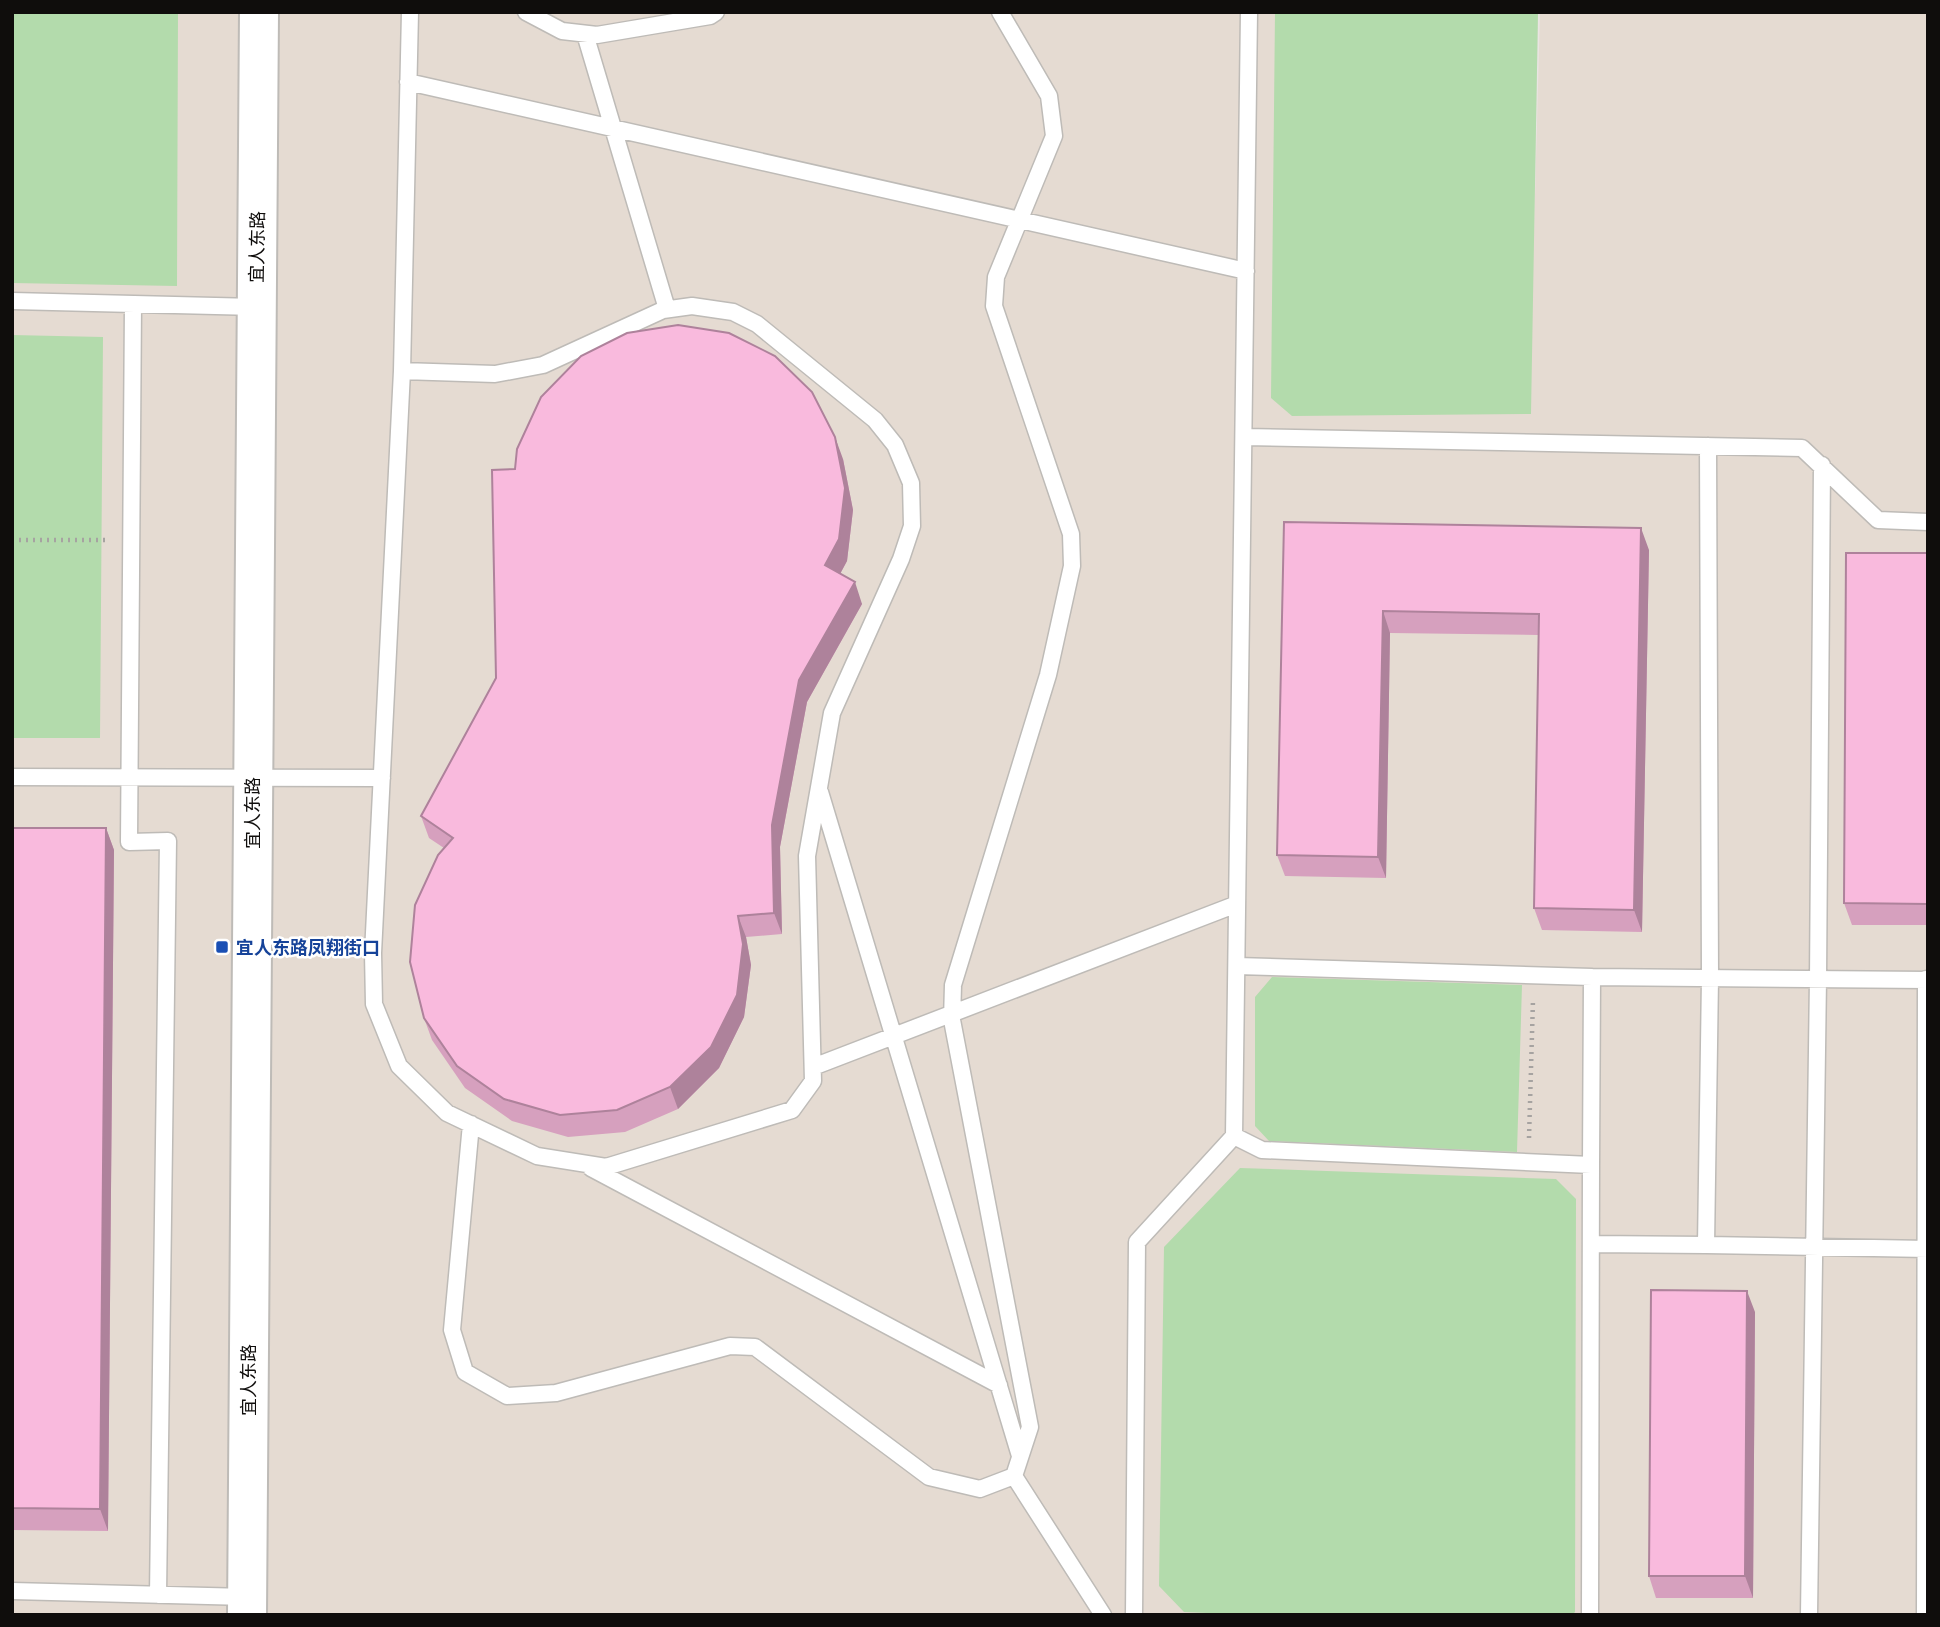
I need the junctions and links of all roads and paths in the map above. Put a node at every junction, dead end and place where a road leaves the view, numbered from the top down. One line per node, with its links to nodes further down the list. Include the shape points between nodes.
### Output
1 (259, 12): 14 (street, 宜人东路)
2 (410, 12): 8 (lane)
3 (526, 12): 7 (lane, via 562,31)
4 (716, 12): 7 (lane)
5 (1000, 12): 10 (lane, via 1049,96 1054,136)
6 (1249, 12): 11 (lane)
7 (584, 34): 9 (lane)
8 (408, 82): 9 (lane); 16 (lane)
9 (612, 128): 10 (lane); 15 (lane)
10 (1020, 219): 11 (lane); 35 (lane, via 996,277 995,306 1071,534 1072,566 1048,675 953,985)
11 (1246, 271): 17 (lane)
12 (12, 301): 13 (lane)
13 (133, 304): 14 (lane); 22 (lane)
14 (256, 307): 25 (street, 宜人东路)
15 (667, 309): 16 (lane, via 543,365 495,374); 27 (lane, via 692,306 733,312 757,324 875,420 895,445 911,483 912,526 832,713)
16 (402, 371): 26 (lane)
17 (1244, 437): 18 (lane); 28 (lane)
18 (1708, 446): 19 (lane, via 1802,448); 32 (lane)
19 (1822, 466): 20 (lane, via 1878,520); 33 (lane)
20 (1928, 522)
21 (12, 540): 22 (path)
22 (131, 540): 24 (lane)
23 (12, 777): 24 (lane)
24 (130, 777): 25 (lane); 51 (lane, via 129,842 168,841)
25 (253, 778): 26 (lane); 52 (street, 宜人东路)
26 (382, 778): 38 (lane, via 374,1004 399,1066 447,1113)
27 (819, 787): 36 (lane); 37 (lane, via 807,856)
28 (1237, 904): 29 (lane); 35 (lane)
29 (1237, 966): 30 (lane); 39 (lane)
30 (1533, 975): 31 (lane); 41 (path)
31 (1592, 977): 32 (lane); 42 (lane)
32 (1710, 978): 33 (lane); 44 (lane)
33 (1818, 979): 34 (lane); 45 (lane)
34 (1927, 979): 46 (lane)
35 (952, 1013): 36 (lane); 48 (lane, via 1030,1427)
36 (894, 1036): 37 (lane); 47 (lane)
37 (813, 1067): 40 (lane, via 813,1081 792,1110 606,1167)
38 (471, 1124): 40 (lane, via 537,1156); 49 (lane, via 452,1330 465,1372 507,1396 556,1393 730,1346 755,1347 929,1477 979,1489)
39 (1234, 1136): 41 (lane, via 1262,1150); 54 (lane, via 1137,1242)
40 (583, 1163): 47 (lane)
41 (1529, 1163): 42 (lane)
42 (1591, 1165): 43 (lane)
43 (1591, 1244): 44 (lane); 55 (lane)
44 (1706, 1245): 45 (lane)
45 (1815, 1247): 46 (lane); 56 (lane)
46 (1927, 1248): 57 (lane)
47 (999, 1385): 48 (lane)
48 (1020, 1456): 49 (lane)
49 (1014, 1476): 53 (lane)
50 (12, 1591): 51 (lane)
51 (158, 1595): 52 (lane)
52 (247, 1606)
53 (1103, 1615)
54 (1134, 1615)
55 (1590, 1615)
56 (1810, 1615)
57 (1925, 1615)

